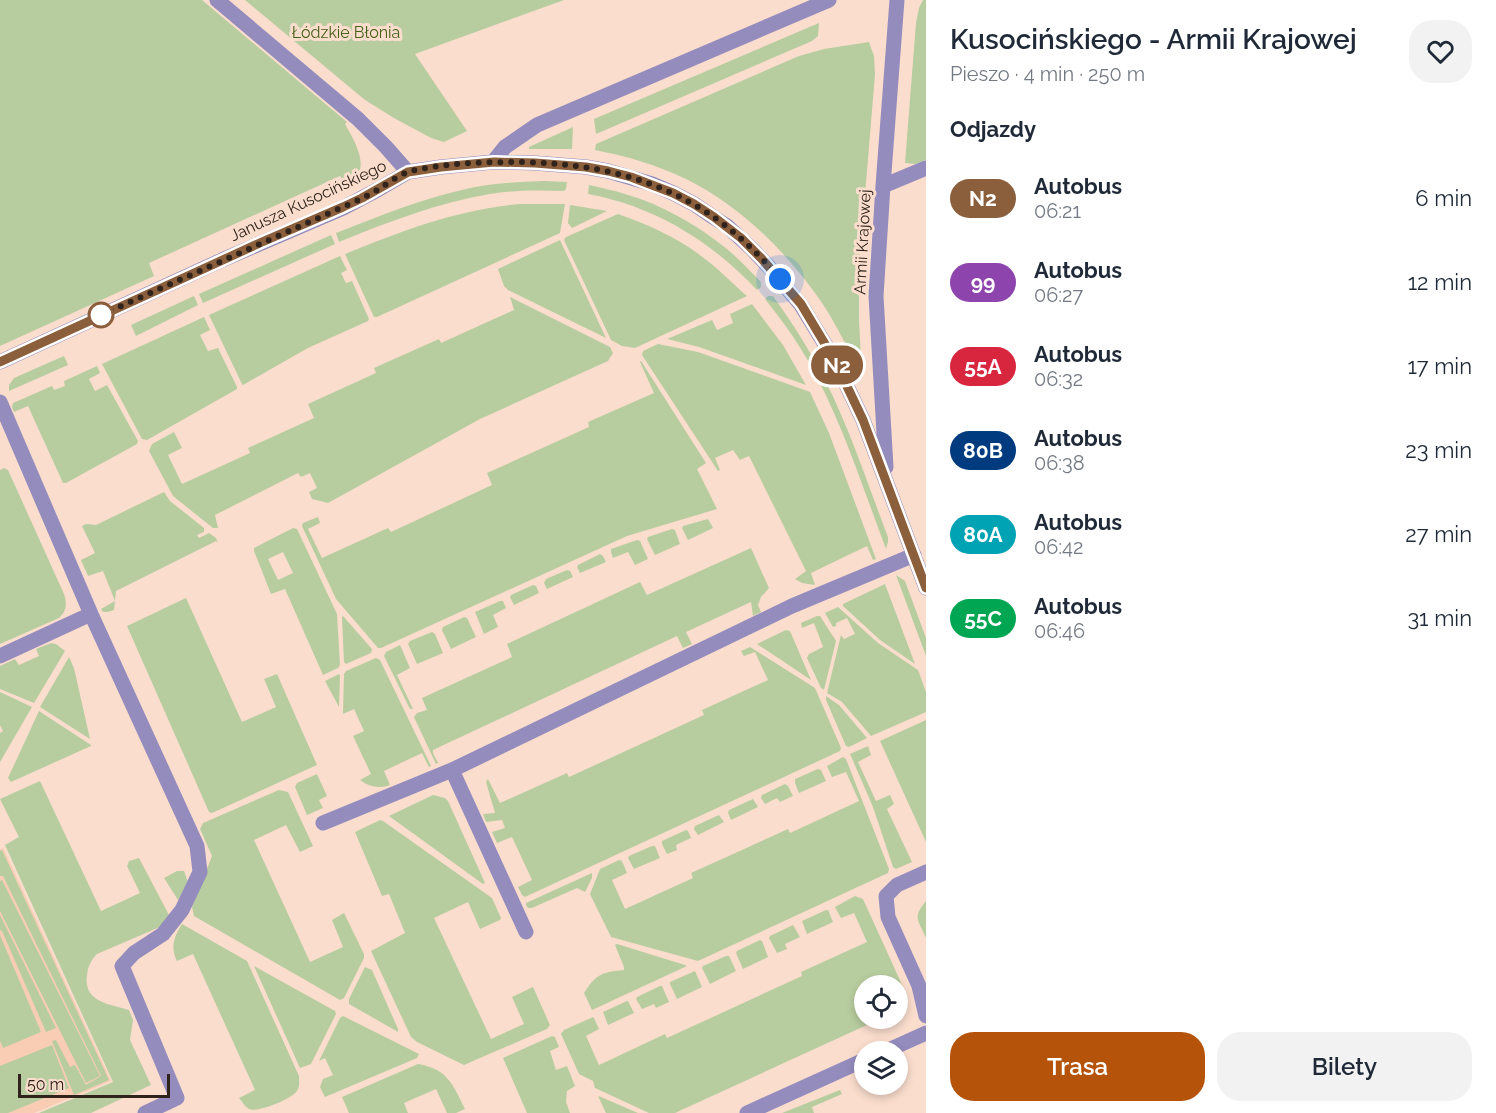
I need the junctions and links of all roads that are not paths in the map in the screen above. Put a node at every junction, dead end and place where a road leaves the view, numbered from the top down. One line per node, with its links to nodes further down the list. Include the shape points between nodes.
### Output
1 (217, 0): 6 (street, via 358,119)
2 (829, 0): 4 (street, via 537,125 505,147)
3 (897, 0): 7 (street, Armii Krajowej)
4 (494, 162): 6 (street, Janusza Kusocińskiego); 10 (street, Armii Krajowej, via 586,167 631,177 673,193 727,226 801,304 834,359 863,420)
5 (926, 168): 7 (street)
6 (408, 172): 8 (street, Janusza Kusocińskiego, via 343,207)
7 (883, 186): 10 (street, Armii Krajowej, via 876,296)
8 (0, 362)
9 (0, 402): 13 (street)
10 (888, 487): 11 (street, Armii Krajowej)
11 (914, 555): 12 (street, Armii Krajowej); 15 (street, via 792,606)
12 (926, 588)
13 (91, 614): 14 (street); 24 (street, via 197,846 200,872 182,910 163,934 122,966 177,1098)
14 (0, 656)
15 (452, 770): 16 (street); 18 (street)
16 (323, 823)
17 (926, 872): 19 (street, via 897,885 886,896 888,917 919,986)
18 (526, 932)
19 (926, 1016)
20 (926, 1033): 21 (street)
21 (908, 1041)
22 (854, 1065): 23 (street)
23 (752, 1112)
24 (145, 1113)

